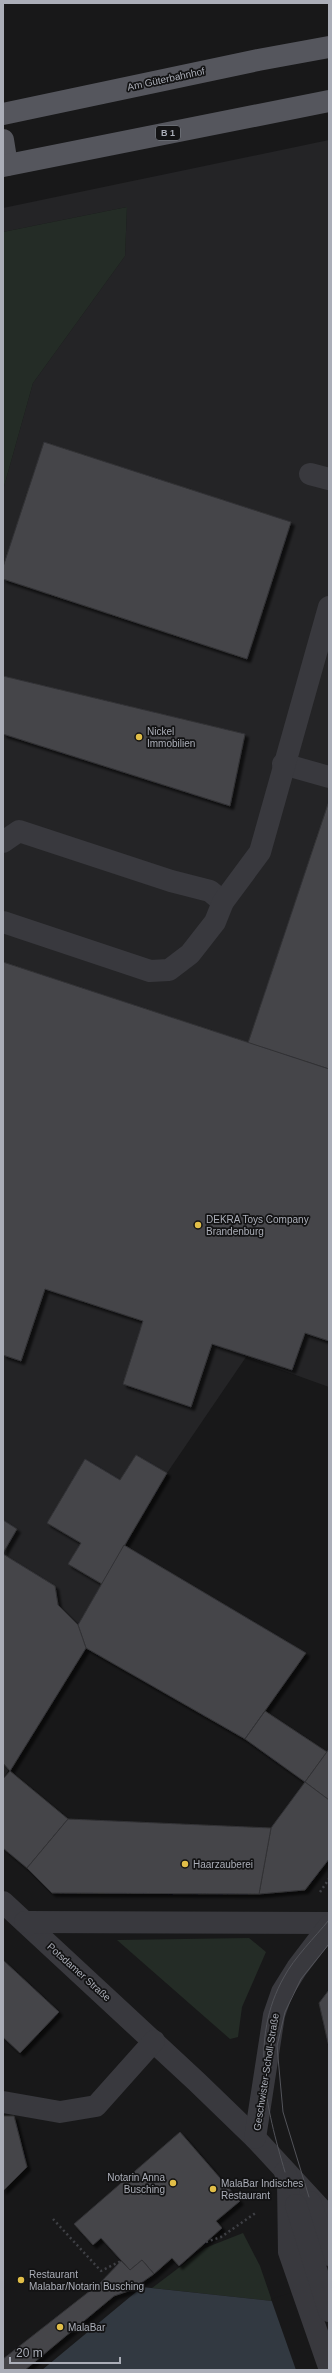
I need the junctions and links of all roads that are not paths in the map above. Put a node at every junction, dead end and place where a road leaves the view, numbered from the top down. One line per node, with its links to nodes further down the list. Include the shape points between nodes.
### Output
1 (329, 47): 3 (main road, Am Güterbahnhof)
2 (329, 101): 5 (main road, B 1)
3 (3, 114)
4 (3, 140): 5 (main road)
5 (5, 166)
6 (329, 607): 7 (street)
7 (284, 764): 8 (street); 10 (street, via 260,852)
8 (329, 777)
9 (3, 842): 10 (street, via 19,831 171,881 210,891)
10 (223, 902): 11 (street, via 215,922 190,954 169,970 150,971)
11 (3, 922)
12 (3, 1902): 13 (street, Potsdamer Straße)
13 (25, 1922): 14 (street); 16 (street, Potsdamer Straße)
14 (329, 1923)
15 (329, 1926): 18 (street, Geschwister-Scholl-Straße, via 297,1968 279,2000 274,2015)
16 (154, 2041): 17 (street, via 96,2106 60,2112); 18 (street, Potsdamer Straße)
17 (3, 2102)
18 (255, 2138): 19 (street, Potsdamer Straße)
19 (285, 2172): 20 (street, Potsdamer Straße); 22 (street)
20 (309, 2197): 21 (street, Potsdamer Straße); 22 (street)
21 (329, 2218)
22 (313, 2251): 23 (street); 24 (street)
23 (329, 2311)
24 (329, 2367)

